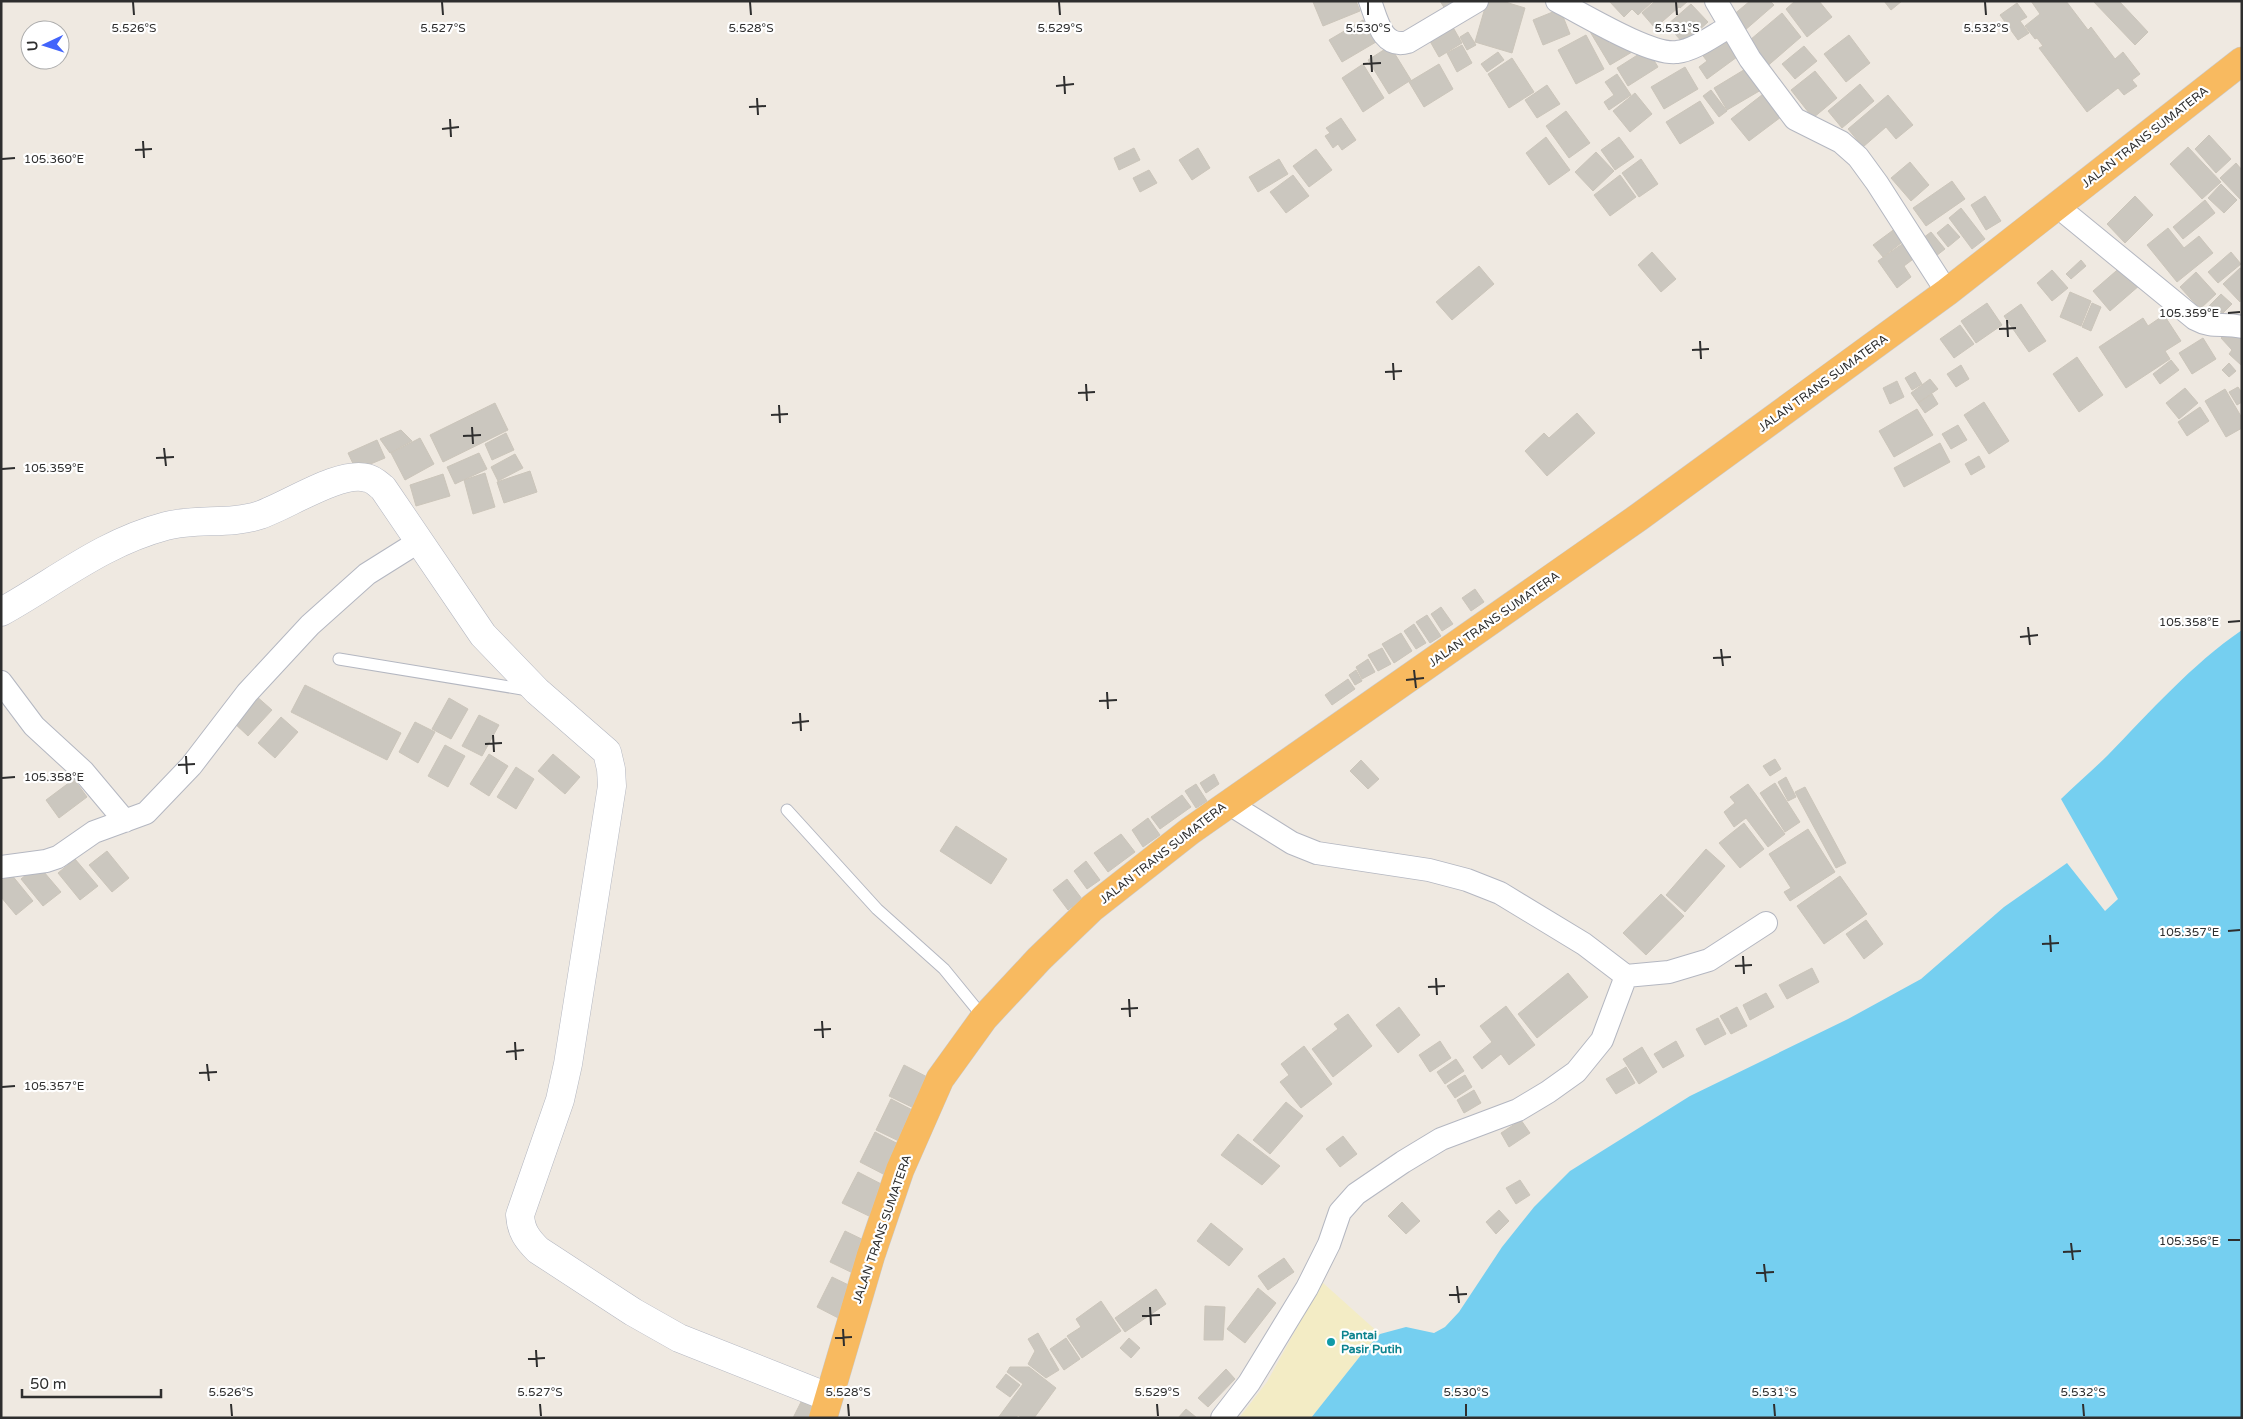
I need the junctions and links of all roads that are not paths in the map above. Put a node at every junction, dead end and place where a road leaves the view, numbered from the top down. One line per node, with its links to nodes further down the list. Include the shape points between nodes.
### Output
1 (1370, 1): 2 (street, via 1383,33 1389,41 1397,44 1408,42)
2 (1476, 1)
3 (1557, 1): 5 (street, via 1651,48 1669,52 1684,50)
4 (1716, 1): 5 (street)
5 (1729, 27): 8 (street, via 1771,90 1795,119 1840,142 1858,157)
6 (2242, 61): 7 (highway, JALAN TRANS SUMATERA)
7 (2057, 206): 8 (highway, JALAN TRANS SUMATERA); 9 (street, via 2195,319 2212,326)
8 (1947, 292): 15 (highway, JALAN TRANS SUMATERA, via 1639,517)
9 (2242, 327)
10 (418, 542): 11 (street, via 383,488 366,477 345,479 259,516 184,522 140,535 96,553); 14 (street, via 483,635); 17 (street, via 367,574 310,625 247,693 158,803 146,813)
11 (1, 612)
12 (339, 659): 14 (lane)
13 (1, 682): 17 (street, via 34,726 83,771)
14 (537, 691): 22 (street, via 607,752 612,786 568,1064 560,1100 520,1215 521,1228 538,1250 656,1327)
15 (1228, 803): 20 (street, via 1292,843 1317,853 1429,870 1500,893 1584,944); 21 (highway, JALAN TRANS SUMATERA, via 1092,908 1038,959)
16 (786, 810): 21 (lane, via 877,908 944,969)
17 (125, 821): 18 (street, via 94,832 58,857)
18 (1, 867)
19 (1766, 923): 20 (street, via 1709,960 1669,972)
20 (1626, 976): 23 (street, via 1602,1040 1576,1072 1518,1110 1441,1139 1356,1194 1340,1212 1307,1288 1249,1382)
21 (984, 1018): 22 (highway, JALAN TRANS SUMATERA, via 940,1079 900,1170)
22 (825, 1407)
23 (1222, 1418)

